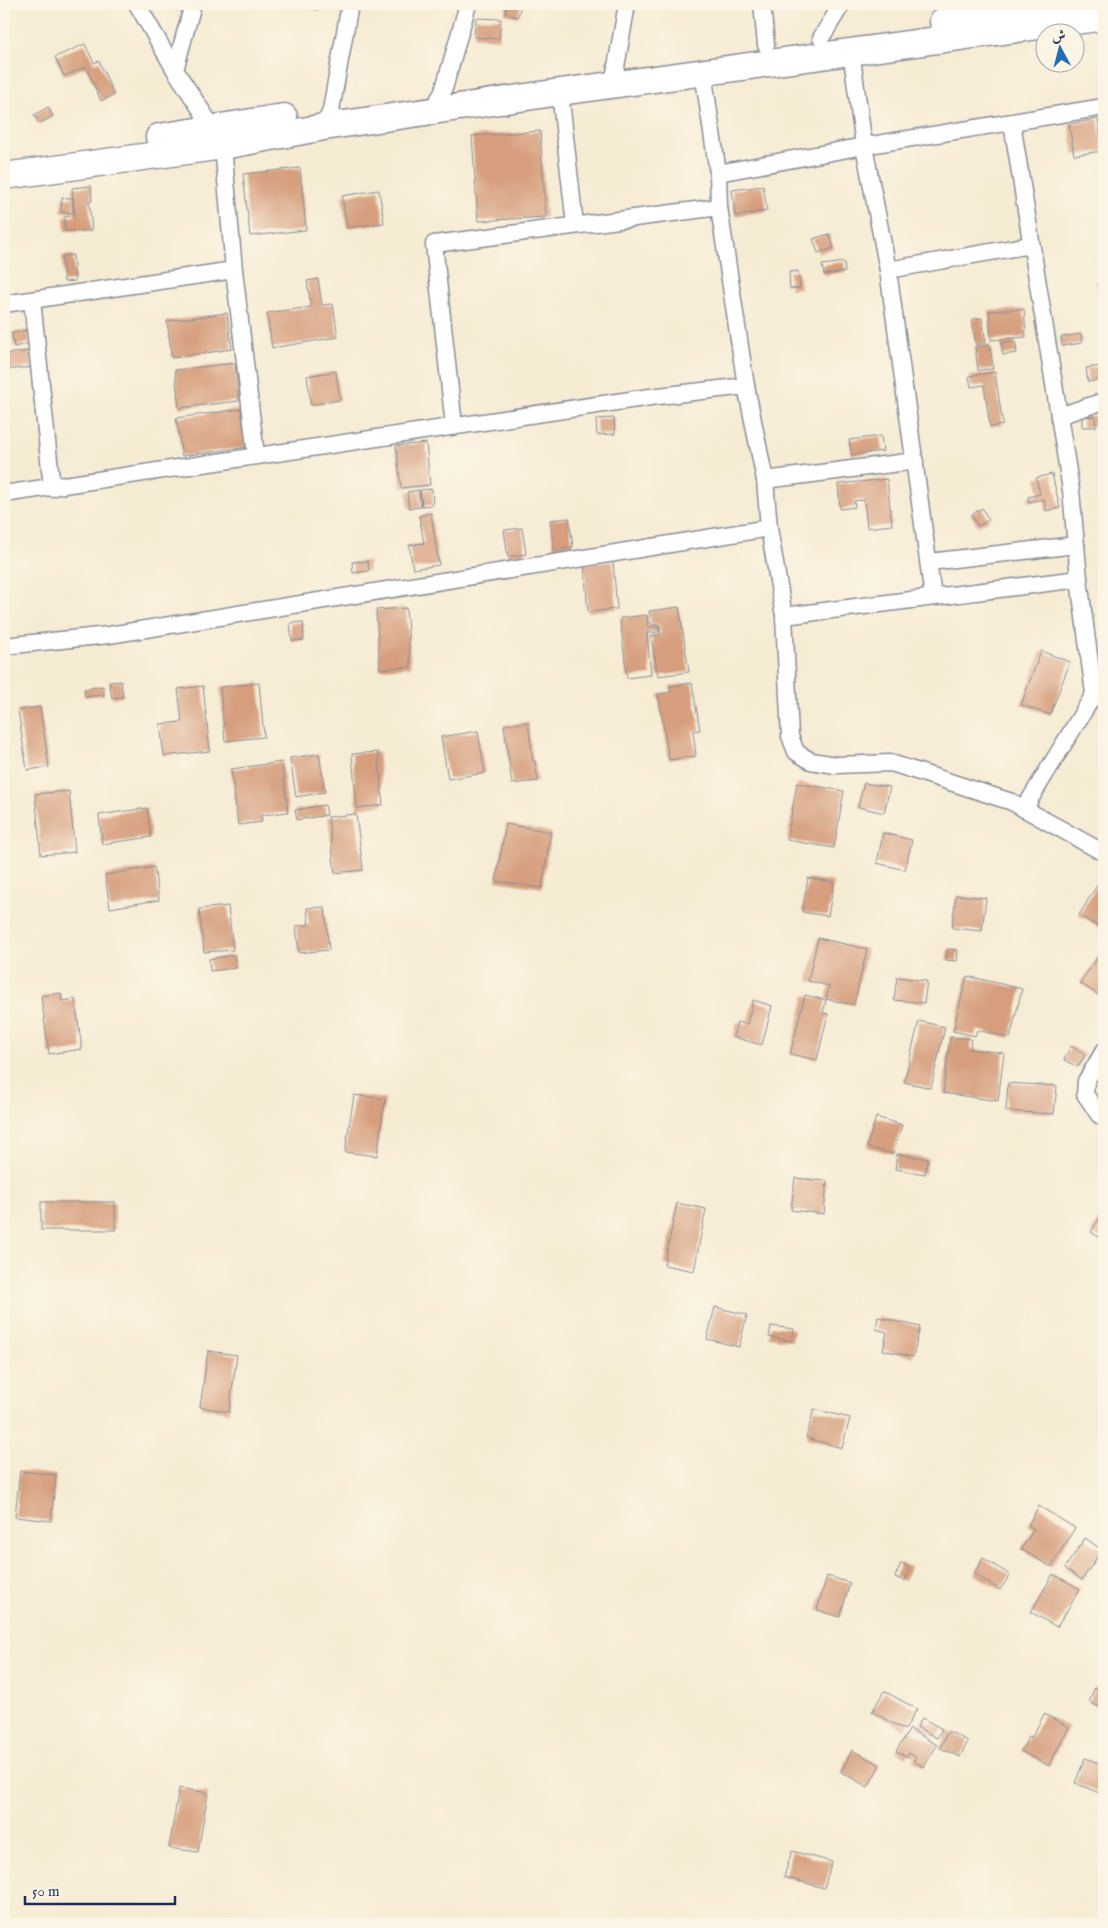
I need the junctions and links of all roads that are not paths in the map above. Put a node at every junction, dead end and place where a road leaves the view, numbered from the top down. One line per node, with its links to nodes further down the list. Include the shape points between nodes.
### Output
1 (136, 4): 13 (street)
2 (193, 4): 13 (street)
3 (350, 4): 19 (street)
4 (468, 4): 17 (street)
5 (627, 4): 15 (street)
6 (762, 4): 11 (street)
7 (842, 4): 10 (street)
8 (1058, 4): 10 (main road)
9 (1104, 17): 12 (main road)
10 (821, 38): 11 (main road)
11 (766, 45): 15 (main road)
12 (851, 51): 14 (main road); 22 (street)
13 (175, 70): 21 (street)
14 (703, 72): 15 (main road); 24 (street)
15 (614, 75): 16 (main road); 17 (main road)
16 (560, 92): 17 (main road); 27 (street)
17 (438, 101): 19 (main road)
18 (1104, 108): 20 (street)
19 (327, 119): 21 (main road)
20 (1012, 123): 22 (street); 28 (street)
21 (218, 137): 23 (main road, via 121,143); 25 (main road); 29 (street)
22 (864, 146): 24 (street); 30 (street)
23 (4, 158)
24 (718, 174): 26 (street)
25 (4, 176)
26 (720, 207): 27 (street); 33 (street)
27 (575, 225): 36 (street, via 434,244)
28 (1031, 245): 30 (street); 35 (street)
29 (234, 270): 31 (street); 37 (street)
30 (888, 270): 38 (street)
31 (32, 300): 32 (street); 40 (street)
32 (4, 304)
33 (746, 386): 36 (street); 39 (street)
34 (1104, 401): 35 (street)
35 (1059, 416): 43 (street)
36 (454, 426): 37 (street)
37 (256, 455): 40 (street)
38 (915, 461): 39 (street); 44 (street)
39 (765, 480): 42 (street)
40 (52, 488): 41 (street)
41 (4, 494)
42 (769, 528): 47 (street); 48 (street, via 110,635)
43 (1076, 545): 44 (street); 45 (street)
44 (928, 562): 46 (street)
45 (1079, 579): 46 (street); 50 (street)
46 (933, 596): 47 (street)
47 (784, 616): 51 (street, via 790,736 796,752 811,761 836,765 891,763 978,790)
48 (4, 646)
49 (1104, 678): 50 (street)
50 (1094, 694): 51 (street)
51 (1024, 809): 52 (street)
52 (1104, 853)
53 (1104, 1051): 54 (street, via 1086,1081 1085,1094)
54 (1104, 1118)

